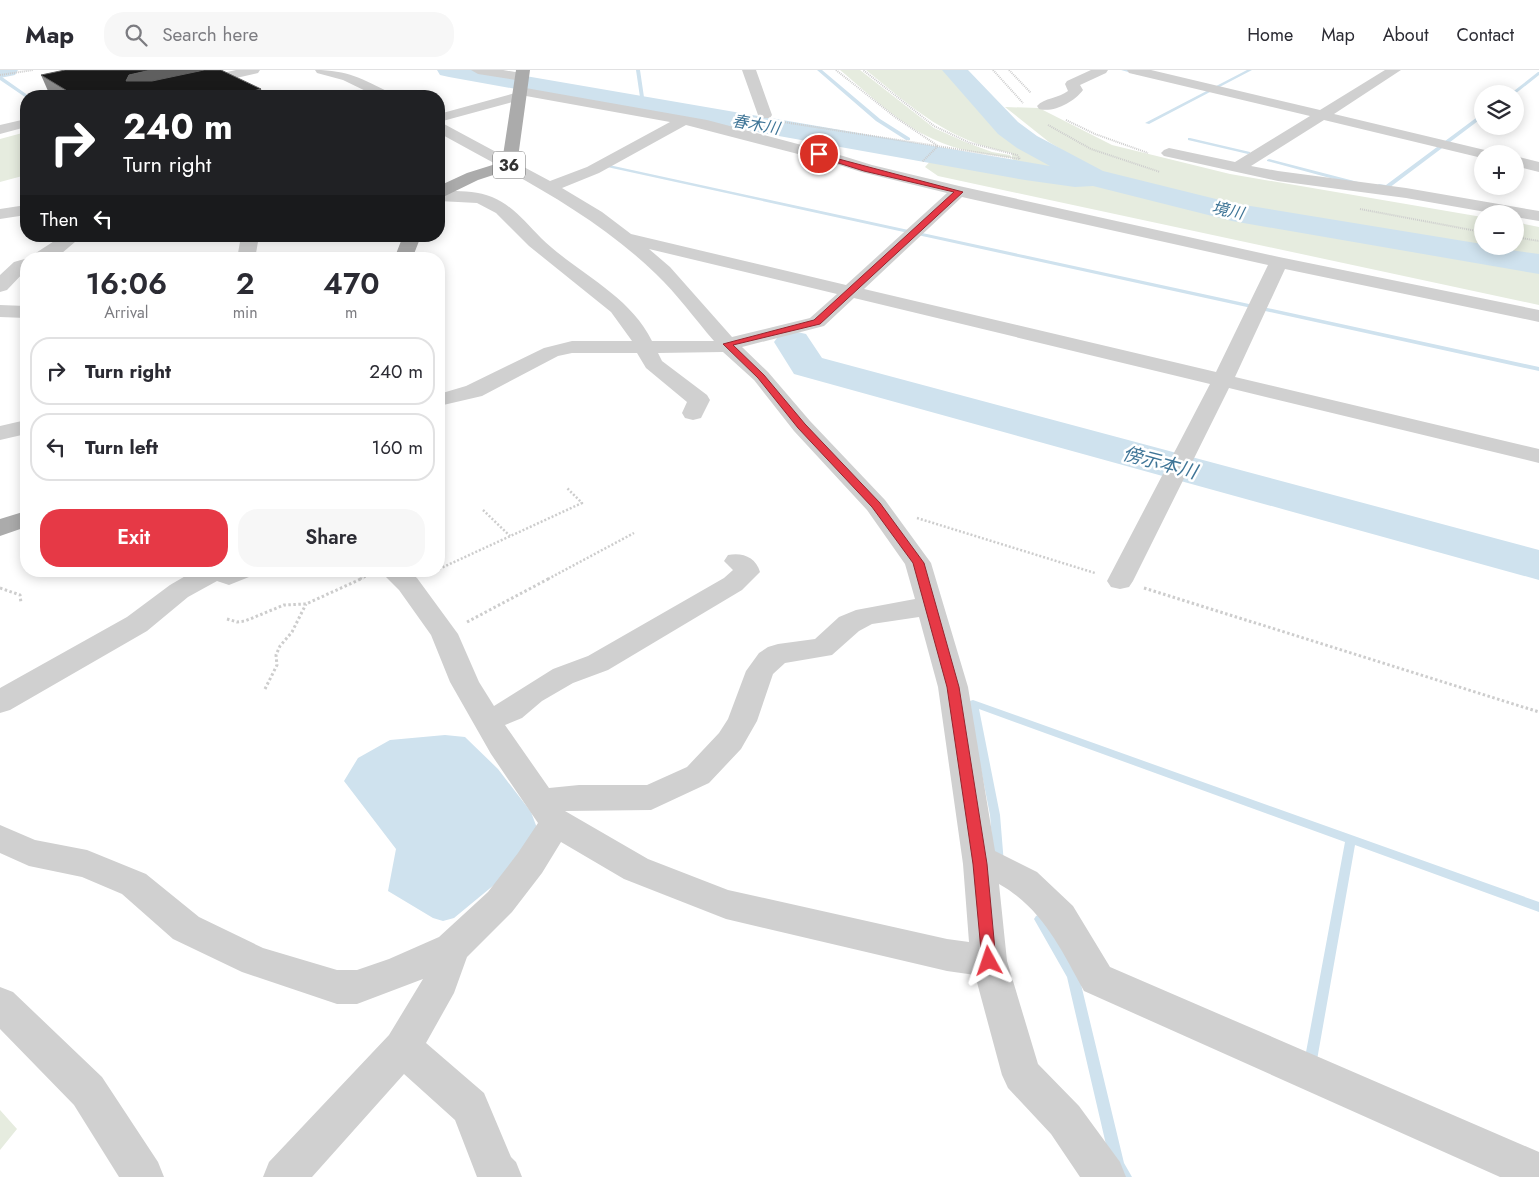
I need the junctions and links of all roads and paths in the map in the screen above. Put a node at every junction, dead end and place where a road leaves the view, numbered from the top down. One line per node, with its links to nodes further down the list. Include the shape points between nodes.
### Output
1 (33, 70): 12 (path)
2 (253, 70): 14 (street)
3 (322, 70): 17 (street, via 348,77)
4 (478, 70): 13 (street)
5 (749, 70): 19 (street)
6 (836, 70): 32 (path, via 896,118 938,146)
7 (863, 70): 28 (path, via 934,126 970,143)
8 (1009, 70): 18 (path)
9 (1102, 70): 18 (street, via 1072,84 1076,90 1074,94)
10 (1134, 70): 20 (street)
11 (1394, 70): 20 (street)
12 (0, 75)
13 (521, 84): 21 (street); 22 (street); 31 (main road, 36)
14 (177, 88): 15 (street); 16 (street)
15 (168, 90)
16 (181, 90)
17 (374, 90)
18 (1044, 106): 29 (path, via 1095,134)
19 (765, 115)
20 (1322, 115): 27 (street); 34 (street)
21 (445, 116)
22 (684, 120): 35 (street, via 593,170); 38 (street)
23 (20, 125): 24 (street)
24 (0, 130)
25 (445, 130): 31 (street)
26 (1169, 152): 34 (street)
27 (1474, 152)
28 (1008, 153)
29 (1148, 153)
30 (1524, 163): 33 (street)
31 (509, 165): 35 (street); 36 (main road, 36, via 478,174)
32 (919, 165)
33 (1539, 167)
34 (1234, 171): 39 (street); 40 (street, via 1406,193)
35 (549, 187): 43 (street)
36 (445, 189)
37 (445, 192): 56 (street, via 480,198 496,207 618,308 639,334)
38 (959, 192): 48 (street); 51 (street)
39 (1474, 214)
40 (1539, 216)
41 (1524, 222): 42 (street)
42 (1539, 225)
43 (627, 238): 51 (street); 55 (street, via 664,271)
44 (1524, 238): 45 (path)
45 (1539, 241)
46 (65, 242): 47 (street)
47 (50, 252)
48 (1279, 262): 54 (street); 57 (street)
49 (20, 266): 50 (street)
50 (0, 286)
51 (852, 291): 55 (street, via 817,322); 57 (street)
52 (0, 311): 53 (street)
53 (20, 312)
54 (1539, 316)
55 (727, 344): 56 (street, via 717,347); 64 (street, via 761,376 802,426)
56 (644, 347): 58 (street, via 595,346 551,352 474,391); 59 (street, via 652,364 699,400)
57 (1223, 380): 62 (street); 75 (street)
58 (445, 398)
59 (693, 413)
60 (20, 427): 61 (street)
61 (0, 432)
62 (1539, 456)
63 (566, 488): 69 (path, via 582,503)
64 (876, 505): 75 (path); 79 (street, via 918,563)
65 (484, 510): 69 (path)
66 (20, 520): 67 (main road)
67 (0, 528)
68 (634, 533): 81 (path)
69 (510, 536): 71 (path)
70 (737, 561): 85 (street, via 747,572 733,584 650,634 598,663 563,676)
71 (445, 566)
72 (204, 577): 83 (street, via 179,591 137,624)
73 (371, 577): 78 (path)
74 (391, 577): 81 (street, via 408,584)
75 (1120, 581): 84 (path)
76 (0, 588): 77 (path, via 20,595)
77 (21, 603)
78 (306, 604): 80 (path, via 284,605 245,621); 82 (path, via 292,632 280,646 276,655 277,665)
79 (930, 606): 86 (street, via 866,616 849,624 822,648 778,654 769,660 760,671 742,721 698,776 650,798 579,796); 88 (street, via 953,687)
80 (228, 619)
81 (444, 634): 85 (street, via 465,682)
82 (265, 689)
83 (0, 702)
84 (1539, 712)
85 (488, 721): 86 (street)
86 (548, 812): 89 (street, via 530,862 500,902); 90 (street, via 636,869 726,904 947,955)
87 (0, 838): 89 (street, via 29,852 87,864 134,884 186,928 255,961 337,987 357,987)
88 (980, 864): 90 (street); 93 (street, via 992,864 1025,882 1061,917 1097,979)
89 (452, 948): 92 (street, via 441,981)
90 (989, 961): 97 (street, via 1022,1075 1065,1120)
91 (0, 1004): 94 (street, via 88,1091)
92 (403, 1048): 95 (street); 96 (street, via 470,1107 496,1172)
93 (1539, 1173)
94 (143, 1177)
95 (284, 1177)
96 (502, 1177)
97 (1105, 1177)

